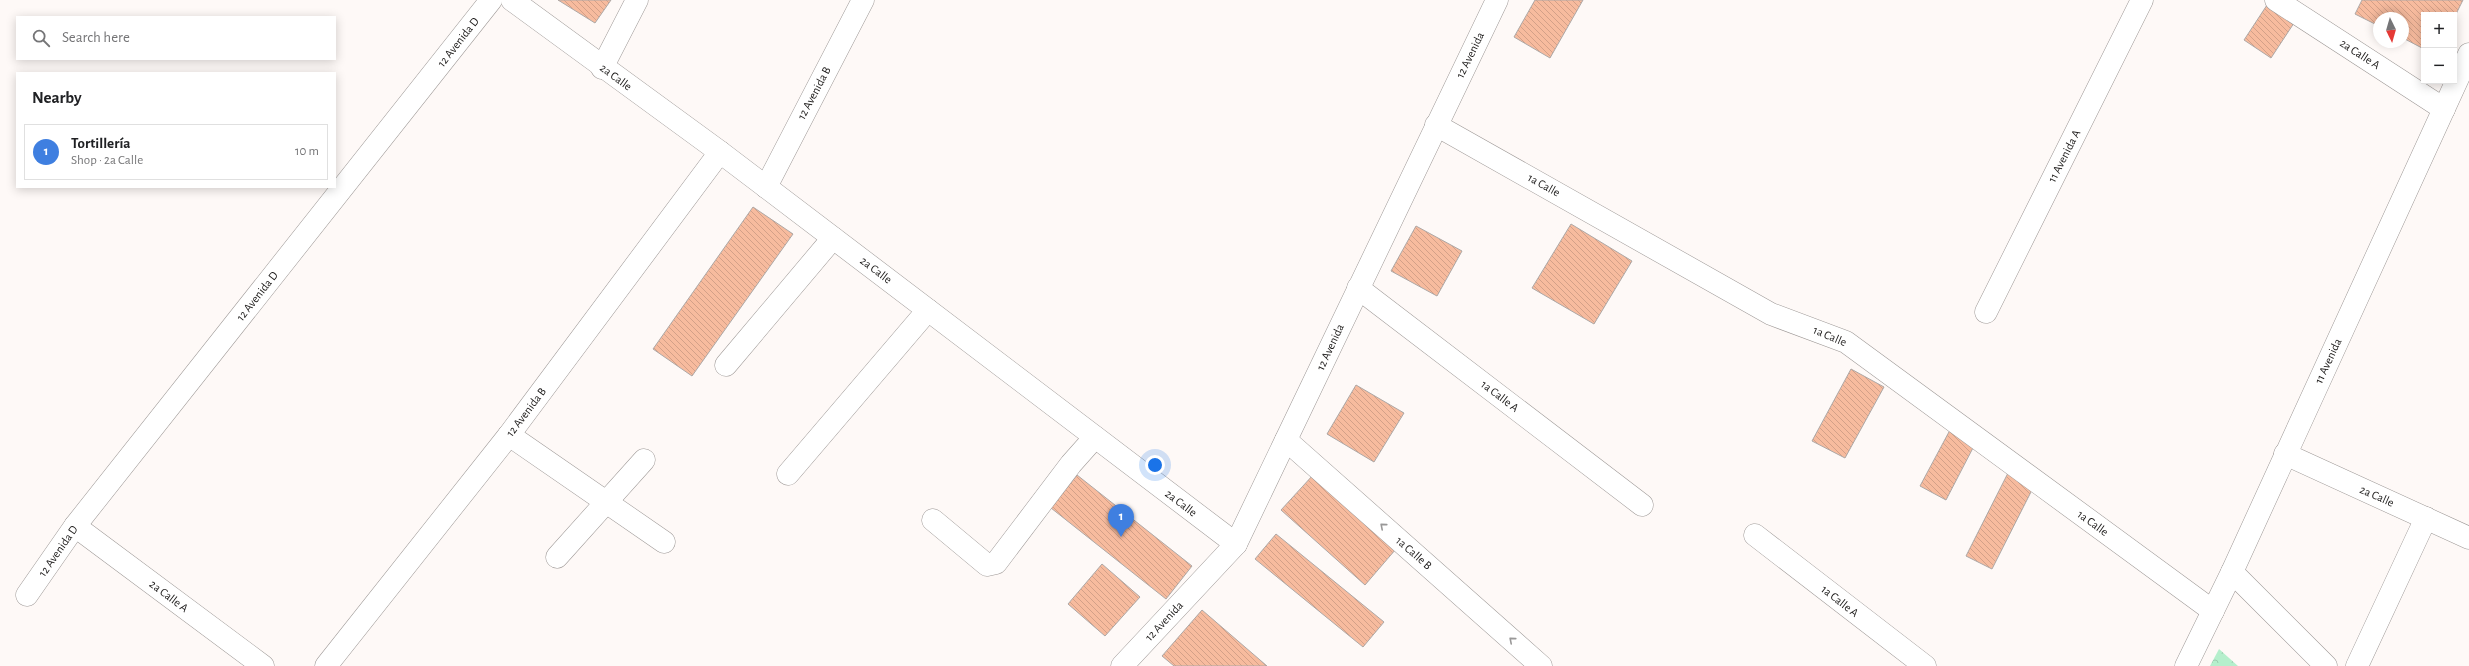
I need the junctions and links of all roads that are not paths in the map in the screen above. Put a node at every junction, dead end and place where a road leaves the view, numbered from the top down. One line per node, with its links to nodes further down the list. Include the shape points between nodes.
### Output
1 (491, 0): 30 (street, 12 Avenida D)
2 (512, 0): 9 (street, 2a Calle)
3 (637, 0): 9 (street)
4 (864, 0): 14 (street, 12 Avenida B)
5 (1497, 0): 12 (street, 12 Avenida)
6 (2142, 0): 18 (street, 11 Avenida A)
7 (2276, 0): 11 (street, 2a Calle A)
8 (2469, 54): 10 (street, 11 Avenida)
9 (602, 68): 13 (street, 2a Calle)
10 (2463, 83): 11 (street, 11 Avenida)
11 (2444, 109): 23 (street, 11 Avenida)
12 (1436, 124): 16 (street, 12 Avenida); 38 (street, 1a Calle, via 1771,314 1846,342)
13 (720, 152): 14 (street, 2a Calle); 20 (street, 12 Avenida B)
14 (766, 187): 15 (street, 2a Calle)
15 (834, 238): 17 (street, 2a Calle); 19 (street)
16 (1358, 288): 22 (street, 12 Avenida); 27 (street, 1a Calle A)
17 (928, 310): 21 (street, 2a Calle); 25 (street)
18 (1986, 312)
19 (726, 365)
20 (509, 435): 26 (street); 40 (street, 12 Avenida B)
21 (1095, 437): 29 (street, via 1071,464 996,562 987,565); 34 (street, 2a Calle)
22 (1286, 440): 34 (street, 12 Avenida); 42 (street, 1a Calle B, one-way to 22)
23 (2286, 454): 28 (street, 2a Calle); 36 (street, 11 Avenida)
24 (644, 460): 26 (street)
25 (788, 474)
26 (605, 501): 33 (street); 35 (street)
27 (1642, 505)
28 (2426, 518): 32 (street, 2a Calle); 46 (street)
29 (933, 520)
30 (75, 526): 37 (street, 12 Avenida D); 39 (street, 2a Calle A)
31 (1755, 535): 43 (street, 1a Calle A)
32 (2469, 538)
33 (664, 542)
34 (1236, 544): 41 (street, 12 Avenida)
35 (557, 557)
36 (2232, 572): 38 (street, 11 Avenida); 45 (street)
37 (27, 595)
38 (2213, 611): 44 (street, 11 Avenida)
39 (264, 666)
40 (326, 666)
41 (1122, 666)
42 (1541, 666)
43 (1925, 666)
44 (2186, 666)
45 (2326, 666)
46 (2357, 666)

